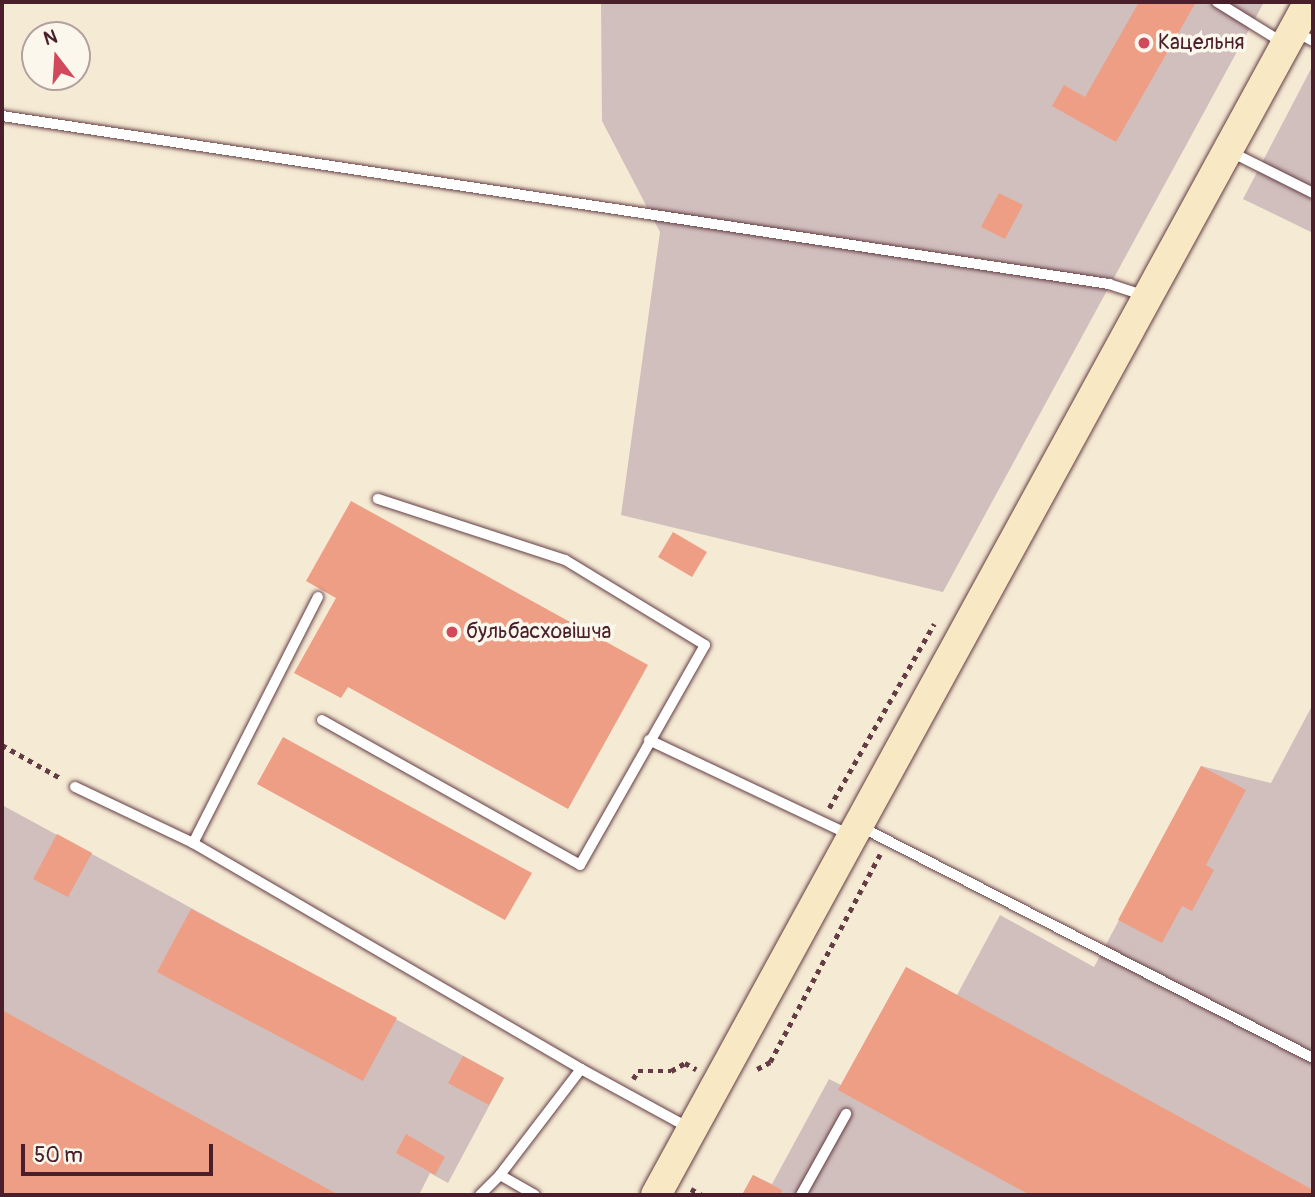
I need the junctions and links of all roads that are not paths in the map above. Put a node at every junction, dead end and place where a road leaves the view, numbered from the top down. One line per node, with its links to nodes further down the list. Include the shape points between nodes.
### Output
1 (1217, 2): 3 (lane)
2 (1309, 2): 3 (street)
3 (1297, 39): 5 (street)
4 (2, 116): 7 (lane, via 1109,285)
5 (1229, 151): 6 (lane); 7 (street)
6 (1313, 193)
7 (1150, 296): 13 (street)
8 (378, 499): 11 (lane, via 565,560 705,645)
9 (318, 597): 14 (lane)
10 (322, 720): 11 (lane, via 580,865)
11 (649, 740): 13 (lane)
12 (75, 787): 14 (lane)
13 (855, 831): 15 (lane, via 887,841); 18 (street)
14 (193, 843): 16 (lane)
15 (1313, 1058)
16 (581, 1069): 18 (lane); 19 (lane)
17 (846, 1114): 23 (lane)
18 (693, 1130): 22 (street)
19 (500, 1175): 20 (lane); 21 (lane)
20 (480, 1195)
21 (534, 1195)
22 (656, 1195)
23 (801, 1195)

